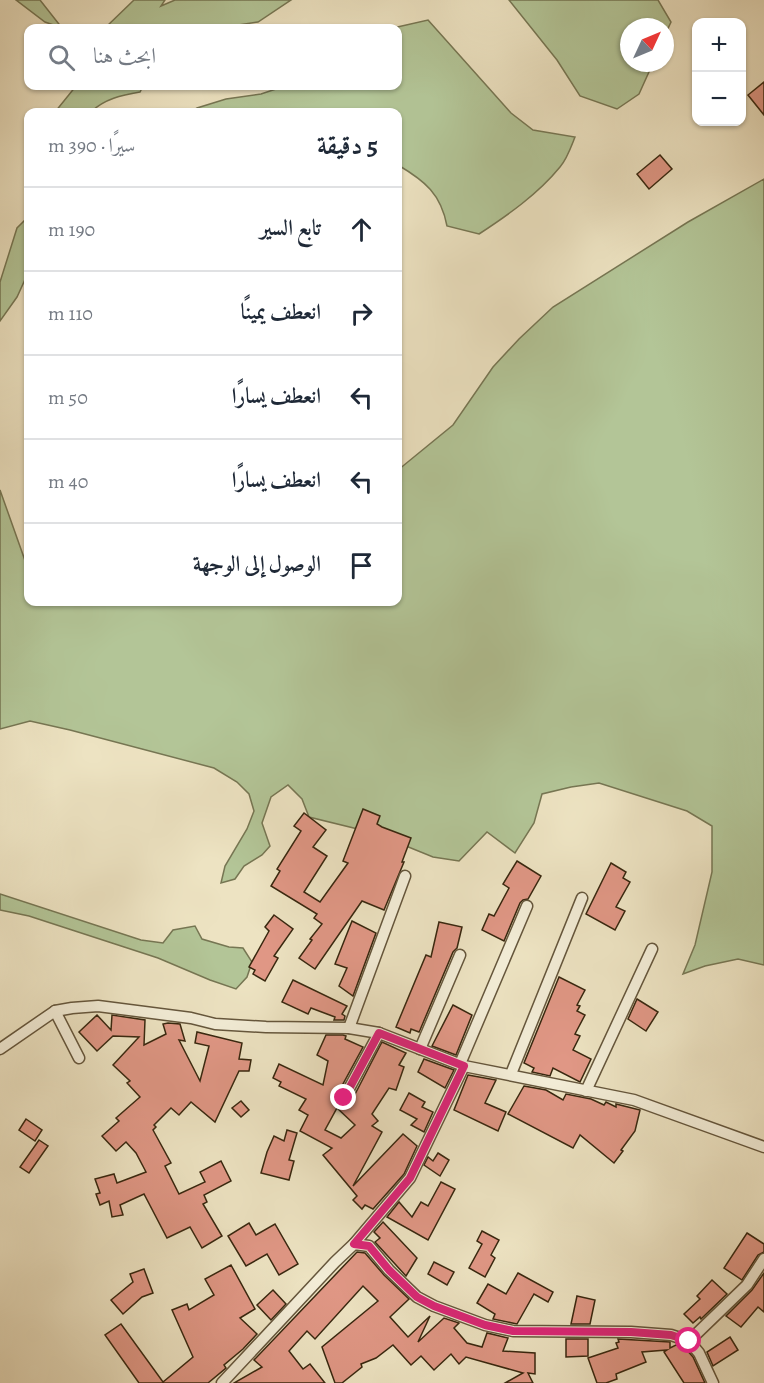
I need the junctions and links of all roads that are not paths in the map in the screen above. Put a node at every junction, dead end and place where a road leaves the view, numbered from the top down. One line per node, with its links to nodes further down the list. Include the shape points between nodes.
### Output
1 (405, 876): 7 (street)
2 (582, 898): 13 (street)
3 (527, 906): 12 (street)
4 (652, 949): 14 (street)
5 (460, 955): 10 (street)
6 (56, 1011): 7 (street, via 98,1006 215,1024); 9 (street); 11 (street)
7 (349, 1028): 8 (street)
8 (379, 1033): 10 (street); 15 (street)
9 (0, 1049)
10 (420, 1049): 12 (street)
11 (79, 1058)
12 (462, 1065): 13 (street); 17 (street, via 410,1178)
13 (511, 1074): 14 (street)
14 (586, 1091): 16 (street, via 634,1100)
15 (344, 1098)
16 (764, 1147)
17 (354, 1244): 19 (street, via 369,1246 417,1297 485,1325 513,1331 671,1335); 20 (street)
18 (764, 1259): 19 (street, via 747,1285)
19 (689, 1341): 21 (street)
20 (222, 1383)
21 (713, 1383)

